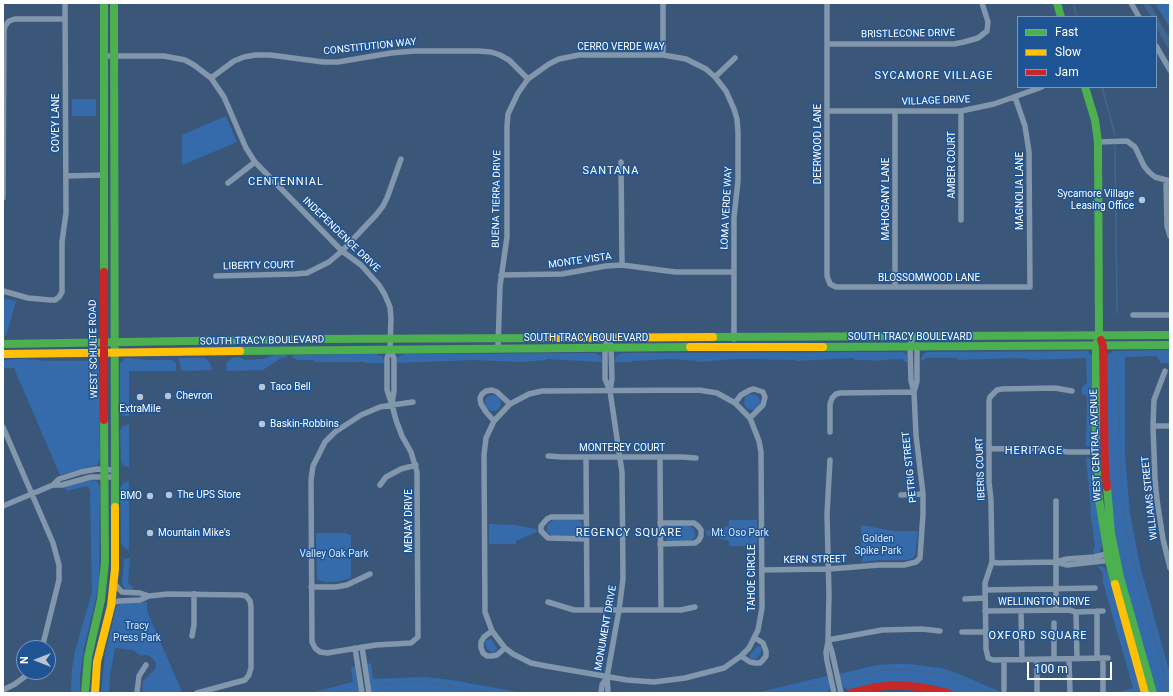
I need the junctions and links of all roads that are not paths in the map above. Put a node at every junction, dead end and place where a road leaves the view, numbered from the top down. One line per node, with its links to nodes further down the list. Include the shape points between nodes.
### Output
1 (65, 3): 11 (street, COVEY LANE)
2 (104, 3): 15 (main road, WEST SCHULTE ROAD)
3 (114, 3): 16 (main road, WEST SCHULTE ROAD)
4 (662, 3): 14 (street)
5 (827, 3): 12 (street, DEERWOOD LANE)
6 (982, 3): 12 (street, BRISTLECONE DRIVE, via 988,22 987,31 978,38 964,42)
7 (1057, 3): 9 (main road)
8 (1131, 3): 10 (street)
9 (1061, 16)
10 (1138, 16)
11 (65, 19): 32 (street, via 15,19 5,26); 33 (street, COVEY LANE)
12 (827, 44): 25 (street, DEERWOOD LANE)
13 (1157, 48): 18 (street)
14 (663, 55): 19 (street, CERRO VERDE WAY, via 690,61); 21 (street, CERRO VERDE WAY, via 570,56 549,64)
15 (104, 56): 16 (street, INDEPENDENCE DRIVE); 34 (main road, WEST SCHULTE ROAD)
16 (114, 56): 20 (street, INDEPENDENCE DRIVE, via 164,56 185,60); 59 (main road, WEST SCHULTE ROAD)
17 (736, 58): 19 (street)
18 (1170, 70)
19 (715, 77): 42 (street, LOMA VERDE WAY, via 730,100 737,119 738,181 734,217)
20 (211, 78): 21 (street, CONSTITUTION WAY, via 234,61 255,55 338,62 414,51 478,50 500,54); 30 (street, INDEPENDENCE DRIVE, via 224,97 246,148)
21 (528, 79): 43 (street, BUENA TIERRA DRIVE, via 508,114 507,238)
22 (1039, 88): 24 (street, VILLAGE DRIVE)
23 (1086, 88): 28 (main road, WEST CENTRAL AVENUE)
24 (1015, 97): 27 (street, VILLAGE DRIVE); 47 (street, MAGNOLIA LANE, via 1025,126 1029,152)
25 (827, 111): 26 (street, VILLAGE DRIVE); 45 (street, DEERWOOD LANE, via 827,276)
26 (895, 111): 27 (street, VILLAGE DRIVE); 46 (street, MAHOGANY LANE)
27 (961, 111): 38 (street, AMBER COURT)
28 (1098, 142): 35 (street, via 1127,141 1135,148 1149,172); 51 (main road, WEST CENTRAL AVENUE)
29 (401, 159): 40 (street, LIBERTY COURT, via 383,206)
30 (255, 162): 36 (street); 40 (street, INDEPENDENCE DRIVE)
31 (621, 162): 41 (street)
32 (3, 176): 37 (street)
33 (66, 176): 34 (street); 48 (street, COVEY LANE, via 62,292 55,300 50,300)
34 (103, 176): 58 (main road, WEST SCHULTE ROAD)
35 (1168, 181): 39 (street, via 1167,226)
36 (228, 183)
37 (3, 198)
38 (961, 220)
39 (1170, 236)
40 (342, 251): 44 (street, LIBERTY COURT, via 329,262 307,273); 56 (street, INDEPENDENCE DRIVE, via 361,266 385,295 390,307)
41 (622, 265): 42 (street, MONTE VISTA, via 675,272); 43 (street, MONTE VISTA, via 562,274)
42 (734, 272): 55 (street, LOMA VERDE WAY)
43 (501, 275): 57 (street, BUENA TIERRA DRIVE)
44 (216, 276)
45 (830, 284): 46 (street, BLOSSOMWOOD LANE, via 836,288)
46 (895, 287): 47 (street, BLOSSOMWOOD LANE)
47 (1030, 287)
48 (3, 290)
49 (1133, 316): 50 (street)
50 (1170, 316)
51 (1099, 335): 52 (main road, SOUTH TRACY BOULEVARD); 53 (main road, SOUTH TRACY BOULEVARD); 62 (main road, WEST CENTRAL AVENUE)
52 (1170, 335)
53 (914, 336): 55 (main road, SOUTH TRACY BOULEVARD); 64 (street, PETRIG STREET)
54 (608, 337): 55 (main road, SOUTH TRACY BOULEVARD); 57 (main road, SOUTH TRACY BOULEVARD); 66 (street, MONUMENT DRIVE)
55 (734, 337): 63 (street, LOMA VERDE WAY)
56 (391, 338): 57 (main road, SOUTH TRACY BOULEVARD); 59 (main road, SOUTH TRACY BOULEVARD); 67 (street, INDEPENDENCE DRIVE)
57 (498, 338): 65 (street, BUENA TIERRA DRIVE)
58 (104, 342): 59 (main road, SOUTH TRACY BOULEVARD); 60 (main road, SOUTH TRACY BOULEVARD); 68 (main road, WEST SCHULTE ROAD)
59 (114, 342): 69 (main road, WEST SCHULTE ROAD)
60 (3, 344)
61 (1170, 345): 62 (main road, SOUTH TRACY BOULEVARD)
62 (1099, 346): 64 (main road, SOUTH TRACY BOULEVARD); 86 (main road, WEST CENTRAL AVENUE); 106 (main road, WEST CENTRAL AVENUE)
63 (734, 347): 64 (main road, SOUTH TRACY BOULEVARD); 66 (main road, SOUTH TRACY BOULEVARD)
64 (914, 347): 74 (street, PETRIG STREET, via 911,381)
65 (498, 348): 66 (main road, SOUTH TRACY BOULEVARD); 67 (main road, SOUTH TRACY BOULEVARD)
66 (608, 348): 72 (street, MONUMENT DRIVE, via 606,379)
67 (390, 349): 69 (main road, SOUTH TRACY BOULEVARD); 78 (street, MENAY DRIVE, via 387,358 387,390)
68 (104, 353): 69 (main road, SOUTH TRACY BOULEVARD); 70 (main road, SOUTH TRACY BOULEVARD); 94 (main road, WEST SCHULTE ROAD)
69 (115, 353): 95 (main road, WEST SCHULTE ROAD)
70 (3, 354)
71 (1165, 372): 81 (street, WILLIAMS STREET, via 1154,400)
72 (610, 390): 76 (street, TAHOE CIRCLE, via 699,390 717,393); 77 (street, TAHOE CIRCLE, via 542,391 529,394); 89 (street, MONUMENT DRIVE)
73 (1072, 391): 85 (street, IBERIS COURT, via 1055,388 996,390 989,401)
74 (914, 392): 84 (street, via 836,394 830,404); 98 (street, PETRIG STREET)
75 (413, 402): 78 (street)
76 (735, 403): 79 (street, TAHOE CIRCLE); 79 (street, via 750,390 758,389 763,392 763,405)
77 (510, 404): 80 (street, TAHOE CIRCLE); 80 (street, via 492,390 482,394 481,404)
78 (392, 405): 93 (street, MENAY DRIVE, via 402,436); 115 (street, via 369,410 335,432 318,454 311,480)
79 (750, 418): 112 (street, TAHOE CIRCLE, via 758,435 761,452)
80 (494, 420): 136 (street, TAHOE CIRCLE, via 485,446 484,468 484,597 485,612)
81 (1153, 426): 82 (street); 110 (street, WILLIAMS STREET, via 1157,500)
82 (1170, 426)
83 (3, 427): 97 (street)
84 (830, 432)
85 (989, 449): 86 (street, via 1034,448); 108 (street, IBERIS COURT)
86 (1096, 452): 106 (main road, WEST CENTRAL AVENUE, via 1099,504)
87 (548, 456): 88 (street, MONTEREY COURT)
88 (586, 457): 89 (street, MONTEREY COURT); 102 (street)
89 (620, 457): 90 (street, MONTEREY COURT); 127 (street, MONUMENT DRIVE, via 623,564)
90 (660, 457): 91 (street, MONTEREY COURT); 103 (street)
91 (696, 458)
92 (830, 460): 111 (street, via 827,514)
93 (416, 465): 96 (street, via 401,468); 144 (street, MENAY DRIVE, via 418,637 406,643)
94 (105, 473): 95 (street); 97 (street, via 93,470 67,476); 161 (main road, WEST SCHULTE ROAD, via 104,580 88,656)
95 (115, 474): 114 (main road, WEST SCHULTE ROAD)
96 (380, 484)
97 (32, 494): 101 (street); 142 (street, via 53,543 59,566 59,580)
98 (923, 494): 99 (street); 107 (street, PETRIG STREET, via 921,550 920,558)
99 (901, 495)
100 (1056, 501): 109 (street)
101 (3, 506)
102 (586, 517): 104 (street); 104 (street, via 551,518 541,526 548,538)
103 (660, 523): 105 (street); 105 (street, via 694,523 701,530 701,536 694,543)
104 (586, 539): 126 (street)
105 (660, 544): 128 (street)
106 (1111, 556): 109 (street); 175 (main road, WEST CENTRAL AVENUE); 176 (main road, WEST CENTRAL AVENUE)
107 (916, 562): 111 (street, KERN STREET, via 904,565)
108 (992, 562): 109 (street); 118 (street)
109 (1056, 562): 117 (street)
110 (1170, 568)
111 (829, 569): 112 (street, KERN STREET); 143 (street)
112 (762, 570): 141 (street, TAHOE CIRCLE, via 761,621)
113 (370, 574): 115 (street, via 347,585)
114 (114, 583): 120 (street, via 122,592); 124 (main road, WEST SCHULTE ROAD)
115 (311, 587): 145 (street, via 314,648 327,653)
116 (1095, 588): 117 (street)
117 (1056, 589): 118 (street); 129 (street)
118 (985, 590): 121 (street)
119 (194, 594): 120 (street); 140 (street); 164 (street, via 246,596 251,607 250,675 245,680)
120 (149, 596): 124 (street, via 140,600 119,600)
121 (985, 598): 122 (street); 130 (street)
122 (965, 599)
123 (548, 602): 126 (street, via 574,610)
124 (111, 606): 162 (main road, WEST SCHULTE ROAD, via 98,662)
125 (695, 607): 128 (street)
126 (587, 610): 127 (street)
127 (619, 610): 128 (street); 156 (street, MONUMENT DRIVE)
128 (661, 610)
129 (1056, 610): 131 (street, WELLINGTON DRIVE); 134 (street, WELLINGTON DRIVE)
130 (985, 611): 131 (street, WELLINGTON DRIVE); 139 (street)
131 (1021, 611): 153 (street)
132 (1097, 611): 133 (street, WELLINGTON DRIVE); 134 (street, WELLINGTON DRIVE); 150 (street)
133 (1103, 611)
134 (1076, 612): 149 (street)
135 (1054, 623): 151 (street)
136 (492, 631): 146 (street, TAHOE CIRCLE); 146 (street, via 481,642 483,652 487,656 492,656)
137 (940, 631): 143 (street, via 882,630)
138 (962, 632): 139 (street)
139 (985, 632): 152 (street, via 988,658)
140 (192, 636)
141 (755, 638): 147 (street, TAHOE CIRCLE); 147 (street, via 763,643 766,651 763,660 755,663)
142 (44, 640)
143 (828, 640): 169 (street, via 827,661); 170 (street)
144 (362, 647): 145 (street); 166 (street)
145 (355, 648): 165 (street)
146 (505, 648): 156 (street, TAHOE CIRCLE, via 532,663)
147 (741, 656): 156 (street, TAHOE CIRCLE, via 733,663 714,671 669,680 639,682)
148 (1070, 658): 149 (street); 151 (street); 174 (street)
149 (1077, 658): 150 (street)
150 (1103, 658): 160 (street)
151 (1054, 659): 154 (street)
152 (1004, 660): 153 (street); 159 (street)
153 (1022, 660): 154 (street)
154 (1037, 660): 173 (street)
155 (146, 665): 163 (street, via 139,676)
156 (606, 677): 167 (street, MONUMENT DRIVE); 168 (street, MONUMENT DRIVE)
157 (20, 680): 158 (street)
158 (3, 690)
159 (1004, 690)
160 (1103, 692)
161 (85, 693)
162 (96, 693)
163 (137, 693)
164 (197, 693)
165 (362, 693)
166 (369, 693)
167 (601, 693)
168 (608, 693)
169 (834, 693)
170 (841, 693)
171 (851, 693): 172 (main road, via 876,687 898,686)
172 (948, 693)
173 (1037, 693)
174 (1070, 693)
175 (1145, 693)
176 (1153, 693)

